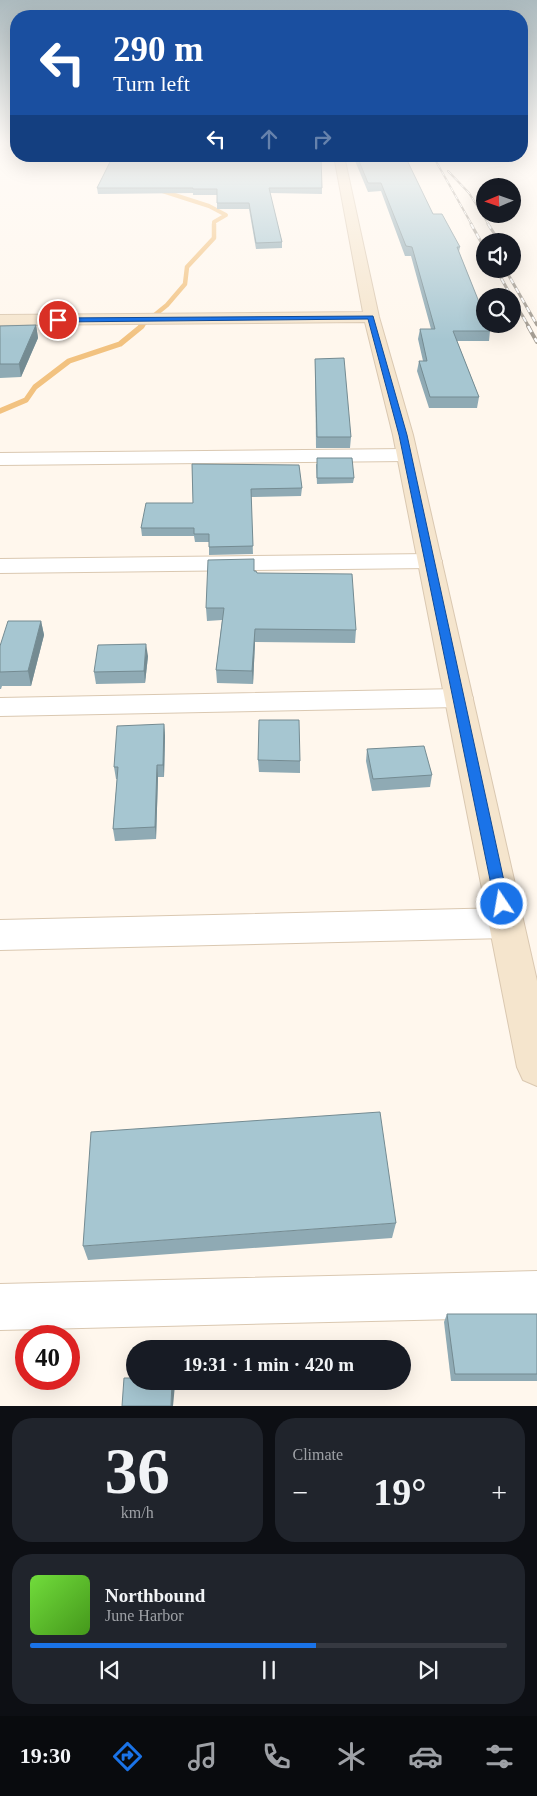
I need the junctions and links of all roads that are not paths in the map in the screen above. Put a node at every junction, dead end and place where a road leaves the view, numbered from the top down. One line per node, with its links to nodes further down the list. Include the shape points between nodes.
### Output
1 (349, 209): 2 (street)
2 (371, 317): 3 (street); 4 (street)
3 (0, 320)
4 (407, 455): 5 (street); 6 (street)
5 (0, 459)
6 (430, 561): 7 (street); 8 (street)
7 (0, 566)
8 (459, 698): 9 (street); 10 (street)
9 (0, 707)
10 (506, 923): 11 (street); 12 (street)
11 (0, 935)
12 (537, 1067)
13 (537, 1294): 14 (street)
14 (0, 1308)

